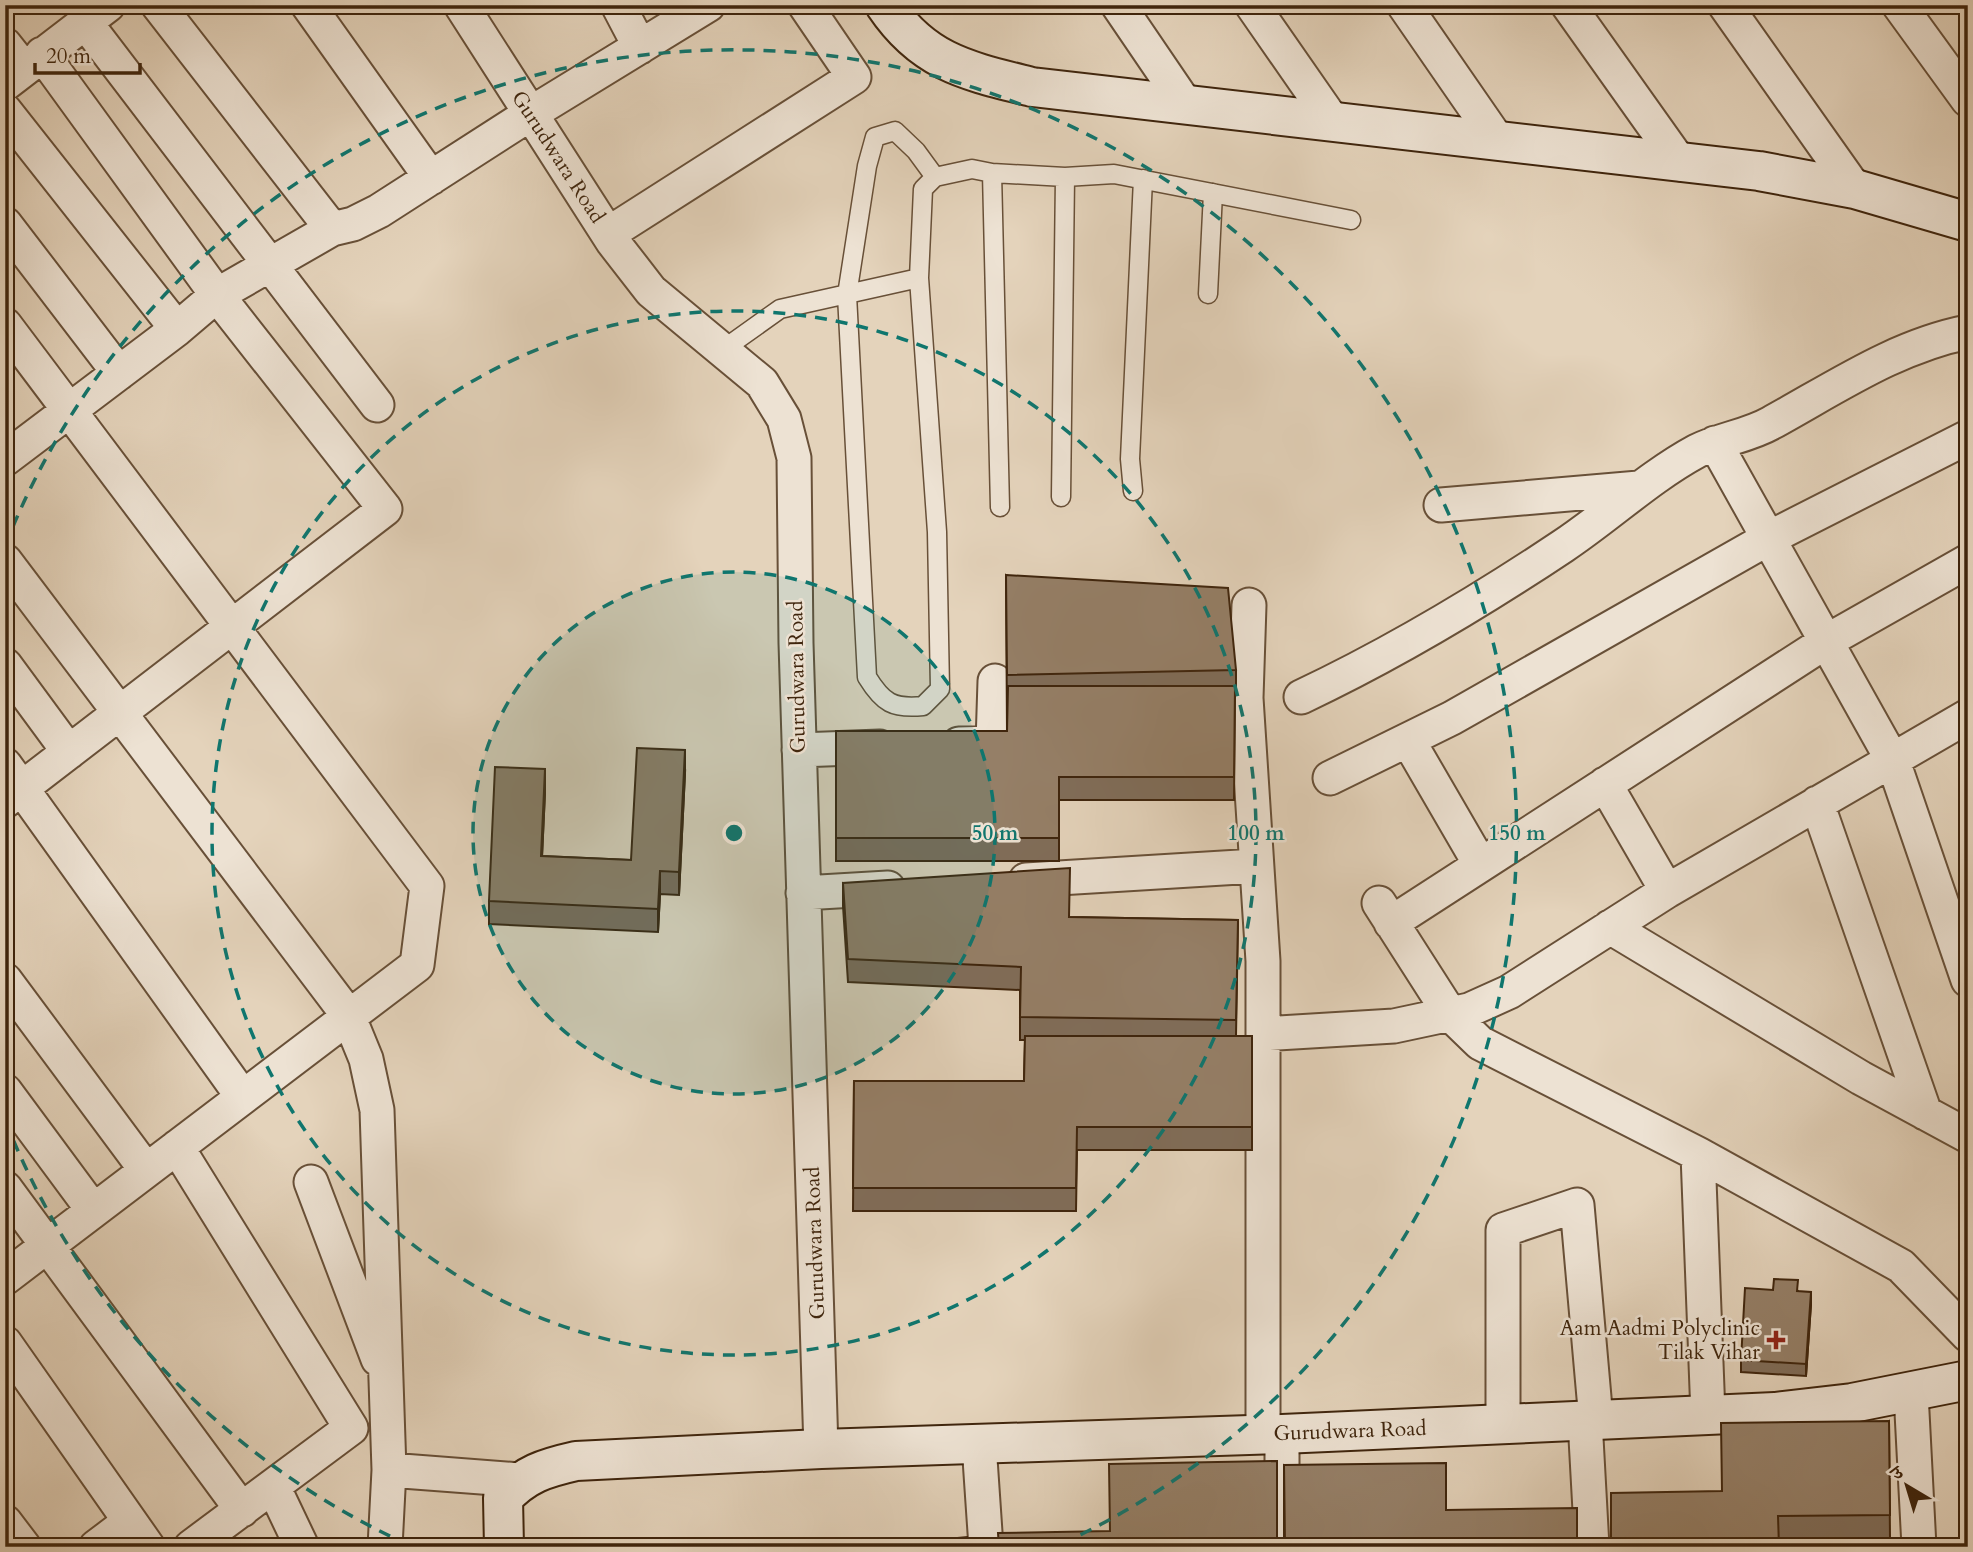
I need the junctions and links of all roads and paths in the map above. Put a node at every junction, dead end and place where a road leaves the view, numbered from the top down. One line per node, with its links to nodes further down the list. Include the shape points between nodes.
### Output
1 (158, 5): 34 (street)
2 (309, 5): 27 (street)
3 (461, 5): 20 (street, Gurudwara Road)
4 (618, 5): 15 (street)
5 (708, 5): 15 (street)
6 (805, 5): 35 (street, via 854,78)
7 (885, 5): 18 (street, via 928,52 956,68 1032,87)
8 (1118, 5): 18 (street)
9 (1252, 5): 21 (street)
10 (1404, 5): 22 (street)
11 (1569, 5): 23 (street)
12 (1725, 5): 29 (street)
13 (1899, 5): 17 (street)
14 (96, 14): 16 (street); 36 (street)
15 (640, 47): 20 (street)
16 (19, 63): 39 (street)
17 (1968, 100)
18 (1186, 105): 21 (street)
19 (5, 111): 42 (street)
20 (530, 114): 27 (street); 35 (street, Gurudwara Road)
21 (1335, 122): 22 (street)
22 (1498, 141): 23 (street)
23 (1681, 164): 29 (street, via 1759,171)
24 (992, 173): 25 (lane, via 972,169); 26 (lane); 55 (lane)
25 (935, 177): 37 (lane, via 923,189); 40 (lane, via 895,131 875,137)
26 (1065, 177): 28 (lane, via 1114,174); 53 (lane)
27 (431, 178): 34 (street, via 379,211)
28 (1143, 180): 30 (lane); 52 (lane, via 1130,458)
29 (1856, 189): 32 (street)
30 (1213, 193): 31 (lane); 38 (lane)
31 (1351, 220)
32 (1968, 222)
33 (5, 224): 45 (street)
34 (332, 229): 36 (street)
35 (608, 234): 44 (street, Gurudwara Road, via 651,291)
36 (272, 264): 39 (street); 46 (street)
37 (919, 278): 40 (lane); 40 (lane, via 937,532 940,689 923,706 900,708 877,692 867,677)
38 (1208, 294)
39 (217, 295): 42 (street); 60 (street, via 385,509)
40 (847, 295): 44 (lane, via 780,309)
41 (5, 325): 47 (street)
42 (177, 329): 45 (street)
43 (1968, 332): 49 (street, via 1906,349 1763,428)
44 (721, 351): 68 (street, Gurudwara Road, via 762,383 785,419 794,458)
45 (119, 373): 47 (street)
46 (377, 405)
47 (70, 411): 50 (street); 60 (street)
48 (1968, 437): 56 (street)
49 (1715, 443): 51 (street); 56 (street)
50 (9, 448)
51 (1645, 487): 54 (street); 64 (street, via 1436,627)
52 (1133, 491)
53 (1060, 497)
54 (1441, 505)
55 (1000, 508)
56 (1769, 538): 61 (street); 67 (street)
57 (5, 561): 65 (street)
58 (1968, 561): 61 (street)
59 (1249, 605): 76 (street, via 1246,698)
60 (233, 626): 65 (street); 85 (street, via 427,886 417,965)
61 (1826, 641): 70 (street); 72 (street)
62 (5, 665): 69 (street)
63 (995, 681): 68 (street, via 993,743)
64 (1301, 697)
65 (120, 713): 69 (street); 85 (street)
66 (1968, 716): 70 (street)
67 (1408, 740): 71 (street); 75 (street)
68 (799, 750): 80 (street, Gurudwara Road)
69 (69, 752): 73 (street)
70 (1894, 761): 74 (street); 83 (street)
71 (1330, 778)
72 (1605, 784): 75 (street); 79 (street)
73 (11, 785): 88 (street)
74 (1817, 803): 79 (street); 89 (street)
75 (1480, 864): 84 (street, via 1385,913)
76 (1256, 866): 77 (street); 86 (street, via 1263,961)
77 (991, 882)
78 (922, 886): 80 (street)
79 (1667, 891): 81 (street)
80 (803, 893): 109 (street, Gurudwara Road)
81 (1611, 927): 84 (street, via 1509,992); 89 (street)
82 (5, 980): 93 (street)
83 (1968, 980)
84 (1450, 1014): 86 (street, via 1394,1026); 92 (street, via 1480,1043)
85 (348, 1015): 88 (street); 102 (street, via 366,1059 377,1110)
86 (1254, 1041): 107 (street)
87 (5, 1091): 96 (street)
88 (242, 1096): 91 (street)
89 (1925, 1113): 90 (street)
90 (1968, 1136)
91 (177, 1147): 93 (street); 112 (street, via 351,1428)
92 (1698, 1154): 99 (street, via 1901,1266); 104 (street)
93 (146, 1170): 96 (street)
94 (311, 1182): 102 (street)
95 (5, 1188): 97 (street)
96 (93, 1210): 97 (street)
97 (49, 1244): 98 (street); 113 (street)
98 (5, 1278)
99 (1964, 1319)
100 (5, 1343): 115 (street)
101 (1968, 1380): 103 (street, Gurudwara Road)
102 (387, 1385): 110 (street)
103 (1911, 1393): 104 (street, Gurudwara Road, via 1775,1412); 125 (street)
104 (1708, 1415): 105 (street, Gurudwara Road)
105 (1591, 1420): 106 (street, Gurudwara Road); 106 (street, via 1577,1205 1503,1230); 124 (street)
106 (1503, 1424): 107 (street, Gurudwara Road)
107 (1272, 1434): 108 (street, Gurudwara Road); 123 (street)
108 (979, 1444): 109 (street, Gurudwara Road); 122 (street)
109 (821, 1449): 111 (street, via 576,1461 541,1469)
110 (389, 1470): 111 (street); 120 (street)
111 (520, 1480): 121 (street, via 503,1498)
112 (273, 1486): 113 (street); 119 (street)
113 (242, 1510): 118 (street)
114 (5, 1522): 116 (street)
115 (139, 1534): 117 (street)
116 (24, 1547)
117 (96, 1547)
118 (191, 1547)
119 (302, 1547)
120 (385, 1547)
121 (504, 1547)
122 (986, 1547)
123 (1282, 1547)
124 (1592, 1547)
125 (1919, 1547)

